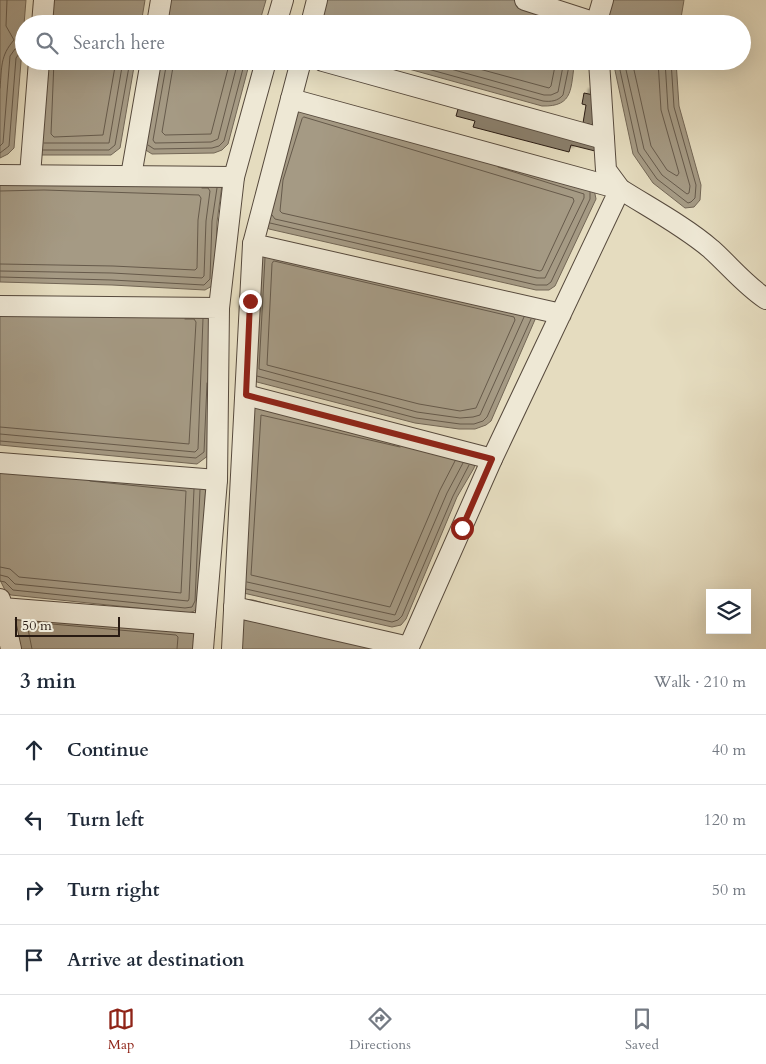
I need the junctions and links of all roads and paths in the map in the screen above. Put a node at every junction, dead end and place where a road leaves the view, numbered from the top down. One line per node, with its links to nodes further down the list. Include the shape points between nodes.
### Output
1 (44, 0): 7 (lane)
2 (161, 0): 8 (lane)
3 (283, 0): 9 (lane)
4 (317, 0): 10 (lane)
5 (525, 0): 11 (lane)
6 (603, 0): 12 (lane)
7 (43, 15)
8 (158, 15)
9 (279, 15)
10 (313, 15)
11 (571, 15)
12 (598, 15)
13 (38, 70): 22 (lane)
14 (149, 70): 23 (lane)
15 (264, 70): 24 (lane)
16 (299, 70): 19 (lane)
17 (355, 70): 20 (lane)
18 (599, 70): 20 (lane)
19 (291, 99): 25 (lane); 26 (lane)
20 (604, 139): 25 (lane, via 606,170)
21 (0, 175): 22 (lane)
22 (30, 175): 23 (lane)
23 (131, 176): 24 (lane)
24 (234, 178): 29 (lane)
25 (620, 189): 27 (lane, via 682,228 710,249 749,288); 30 (lane)
26 (253, 244): 30 (lane); 31 (lane)
27 (766, 298)
28 (0, 306): 29 (lane)
29 (219, 308): 34 (lane)
30 (561, 314): 32 (lane)
31 (246, 395): 32 (lane); 36 (lane)
32 (492, 459): 38 (lane)
33 (0, 463): 34 (lane)
34 (216, 480): 37 (lane)
35 (1, 603): 37 (lane); 39 (lane)
36 (234, 607): 38 (lane); 41 (lane)
37 (205, 624): 40 (lane)
38 (408, 648)
39 (11, 649)
40 (203, 649)
41 (232, 649)

